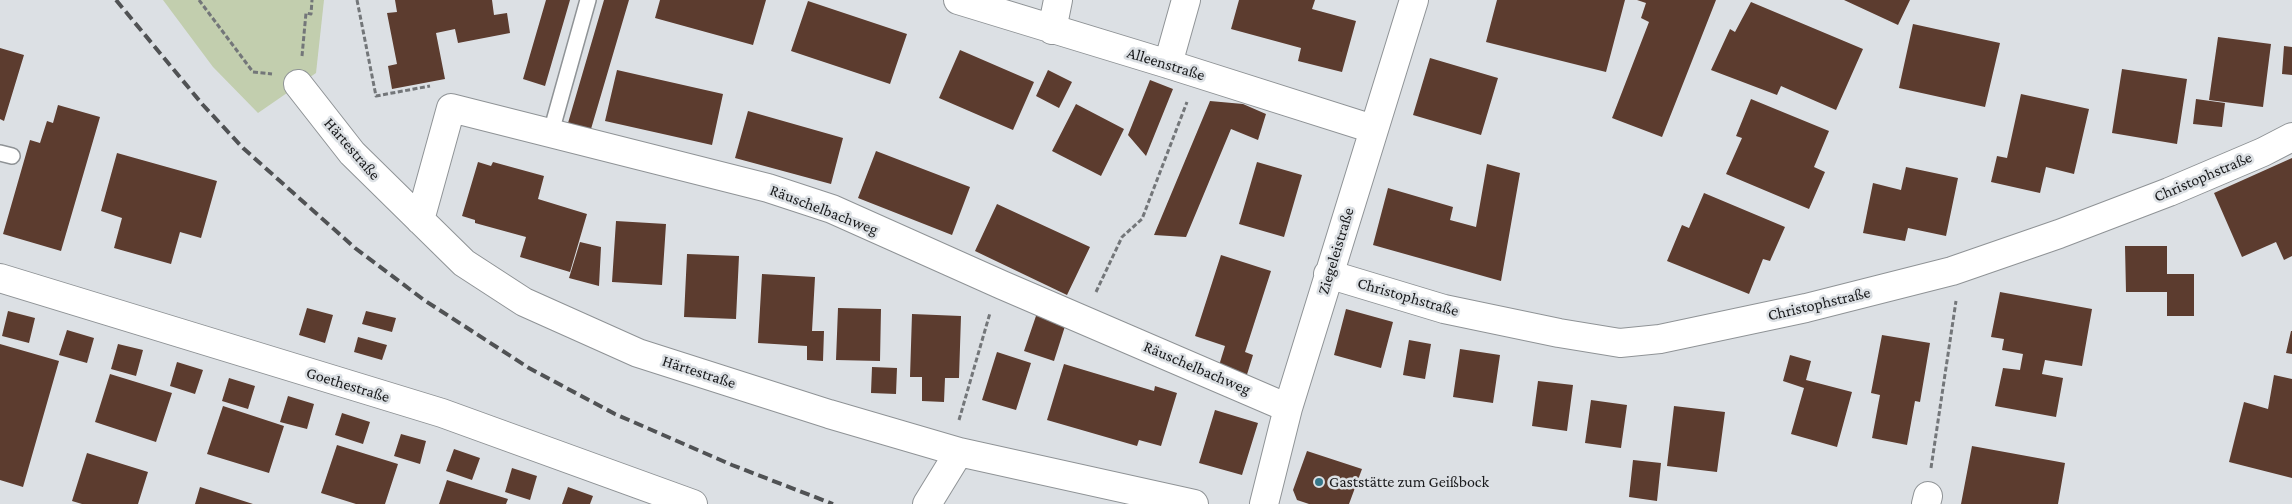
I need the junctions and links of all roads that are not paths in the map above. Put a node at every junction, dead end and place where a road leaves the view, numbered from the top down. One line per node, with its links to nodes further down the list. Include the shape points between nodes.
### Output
1 (588, 0): 10 (lane)
2 (958, 0): 6 (street, Alleenstraße)
3 (1058, 0): 6 (street)
4 (1186, 0): 7 (street)
5 (1414, 0): 9 (street, Ziegeleistraße)
6 (1052, 30): 7 (street, Alleenstraße)
7 (1168, 64): 9 (street, Alleenstraße)
8 (295, 80): 12 (street, Härtestraße, via 352,153)
9 (1373, 129): 13 (street, Ziegeleistraße)
10 (551, 132): 12 (street, Räuschelbachweg, via 451,108); 15 (street, Räuschelbachweg, via 768,188 832,210)
11 (2292, 137): 13 (street, Christophstraße, via 2160,195 1952,271 1796,310 1660,339 1620,343 1559,334 1444,309)
12 (420, 220): 16 (street, Härtestraße, via 464,263 492,283 524,302 589,332 638,353)
13 (1328, 274): 15 (street, Ziegeleistraße)
14 (0, 278): 18 (street, Goethestraße, via 442,413)
15 (1288, 408): 20 (street, Ziegeleistraße)
16 (955, 451): 17 (street, Härtestraße); 19 (street)
17 (1190, 503)
18 (693, 504)
19 (927, 504)
20 (1264, 504)

